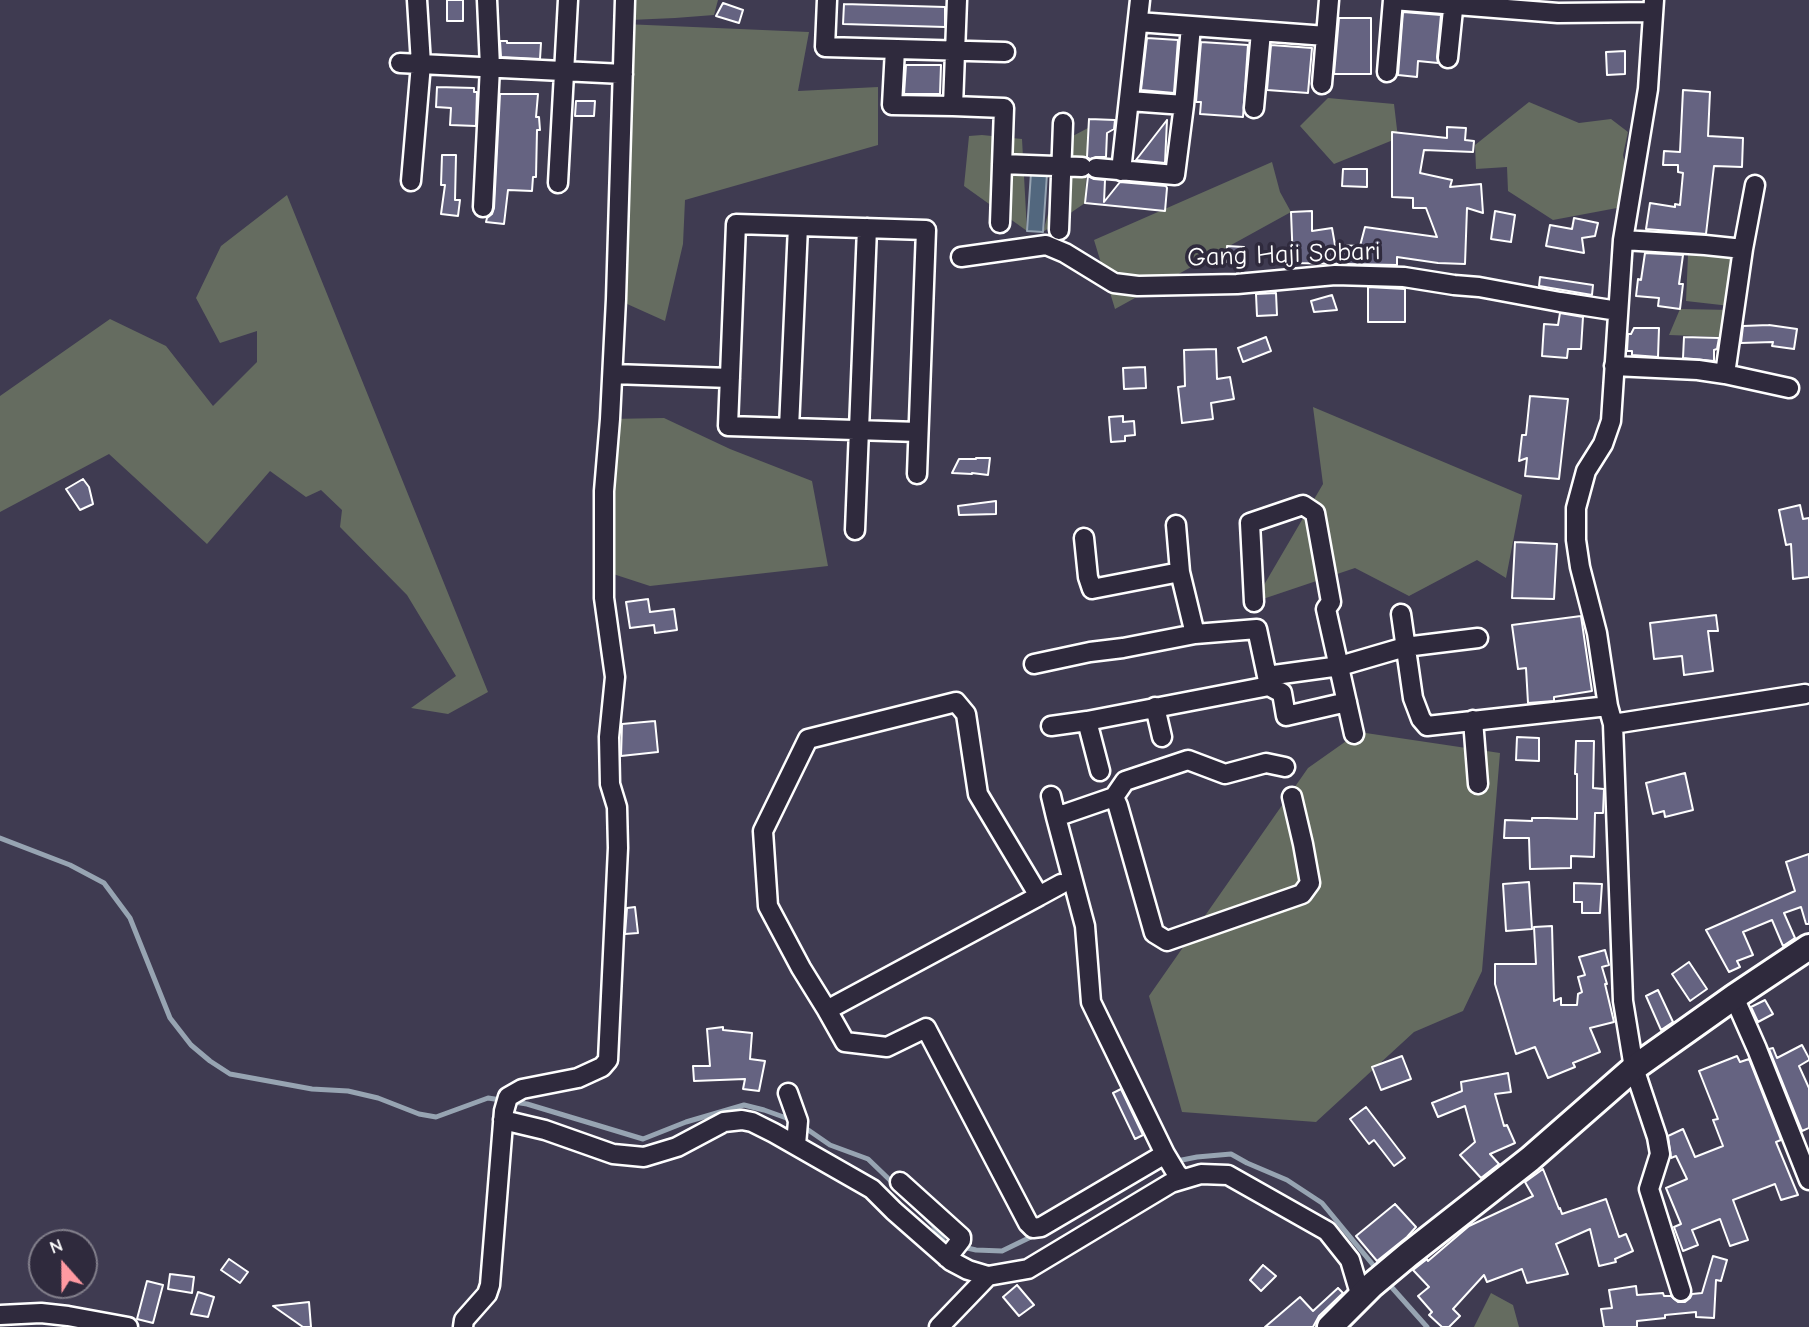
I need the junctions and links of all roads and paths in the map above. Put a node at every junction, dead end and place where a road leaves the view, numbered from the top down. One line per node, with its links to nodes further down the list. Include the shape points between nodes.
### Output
1 (417, 0): 22 (street)
2 (487, 0): 23 (street)
3 (568, 0): 24 (street)
4 (625, 0): 26 (street)
5 (827, 0): 17 (street, via 825,47)
6 (957, 0): 18 (street)
7 (1139, 0): 13 (street)
8 (1329, 0): 16 (street)
9 (1393, 0): 10 (street); 25 (street)
10 (1453, 2): 11 (street); 20 (street)
11 (1558, 6): 12 (street)
12 (1653, 6): 44 (street, via 1648,89)
13 (1138, 22): 14 (street); 28 (street)
14 (1191, 26): 15 (street); 29 (street)
15 (1261, 32): 16 (street); 31 (street)
16 (1326, 36): 27 (street)
17 (894, 49): 18 (street); 30 (street, via 892,105)
18 (955, 51): 19 (street); 30 (street)
19 (1004, 52)
20 (1448, 58)
21 (400, 63): 22 (street)
22 (421, 64): 23 (street); 36 (street)
23 (490, 66): 24 (street); 39 (street)
24 (565, 70): 26 (street); 37 (street)
25 (1387, 72)
26 (623, 74): 49 (street)
27 (1322, 84)
28 (1129, 101): 29 (street); 35 (street)
29 (1184, 105): 35 (street, via 1175,175)
30 (953, 106): 33 (street, via 1004,108)
31 (1254, 108)
32 (1063, 122): 34 (street)
33 (1002, 164): 34 (street); 40 (street)
34 (1062, 166): 35 (street); 43 (street)
35 (1121, 171)
36 (411, 181)
37 (558, 183)
38 (1755, 185): 45 (street)
39 (483, 207)
40 (1000, 223)
41 (797, 226): 42 (street); 51 (street, via 736,224); 53 (street)
42 (867, 228): 54 (street); 55 (street, via 926,230)
43 (1059, 230)
44 (1623, 240): 45 (street); 47 (street)
45 (1743, 249): 50 (street)
46 (961, 257): 47 (street, Gang Haji Sobari, via 1046,246 1114,283 1138,286 1237,284 1335,275 1404,277)
47 (1618, 311): 48 (street)
48 (1614, 366): 50 (street); 71 (street, via 1611,421 1586,471 1576,509 1580,567 1597,633)
49 (612, 374): 51 (street); 93 (street, via 604,491 604,598 615,677 609,737 618,848 608,1060 578,1078 522,1089)
50 (1725, 374): 52 (street)
51 (730, 378): 53 (street, via 728,426)
52 (1789, 388)
53 (789, 428): 54 (street)
54 (859, 430): 55 (street); 58 (street)
55 (918, 432): 56 (street)
56 (917, 474)
57 (1176, 525): 60 (street)
58 (855, 530)
59 (1084, 538): 60 (street, via 1092,589)
60 (1180, 572): 63 (street)
61 (1401, 614): 65 (street)
62 (1257, 629): 63 (street); 67 (street, via 1250,523 1303,505 1315,513 1331,602 1326,609); 68 (street)
63 (1195, 634): 66 (street)
64 (1478, 638): 65 (street)
65 (1405, 647): 67 (street); 73 (street, via 1413,698 1427,726)
66 (1034, 664)
67 (1340, 666): 68 (street); 70 (street)
68 (1268, 681): 70 (street, via 1282,693 1286,716); 72 (street)
69 (1805, 694): 75 (street)
70 (1348, 702): 77 (street)
71 (1608, 706): 73 (street); 75 (street)
72 (1155, 707): 74 (street); 78 (street)
73 (1473, 720): 81 (street)
74 (1087, 722): 76 (street); 80 (street)
75 (1613, 724): 91 (street, via 1623,1001)
76 (1051, 726)
77 (1354, 734)
78 (1162, 737)
79 (1285, 767): 83 (street, via 1266,763 1225,774 1188,760 1125,781)
80 (1100, 771)
81 (1478, 784)
82 (1051, 796): 85 (street)
83 (1114, 797): 84 (street, via 1154,933 1167,941 1302,894 1310,883); 85 (street)
84 (1292, 797)
85 (1056, 817): 95 (street, via 1084,926 1091,1002)
86 (1061, 884): 87 (street)
87 (1039, 896): 90 (street); 90 (street, via 978,794 966,714 956,702 808,739 763,831 768,906)
88 (1809, 947): 89 (main road)
89 (1734, 997): 91 (main road); 97 (street)
90 (827, 1010): 95 (street, via 845,1042 887,1047 926,1028 1033,1228)
91 (1634, 1068): 101 (main road); 102 (street, via 1660,1154 1650,1196)
92 (788, 1093): 94 (street)
93 (505, 1109): 94 (street, via 545,1130 613,1154 644,1157 677,1147 724,1122 741,1120); 105 (street, via 491,1285)
94 (797, 1134): 99 (street, via 872,1189 894,1211)
95 (1165, 1154): 96 (street)
96 (1180, 1177): 100 (street, via 1028,1269); 101 (street, via 1228,1175 1327,1231)
97 (1809, 1180)
98 (900, 1182): 99 (street, via 961,1237)
99 (953, 1249): 100 (street, via 968,1270)
100 (988, 1276): 106 (street)
101 (1367, 1291): 107 (main road)
102 (1681, 1291)
103 (0, 1315): 104 (street, via 41,1313)
104 (128, 1327)
105 (463, 1327)
106 (939, 1327)
107 (1330, 1327)

